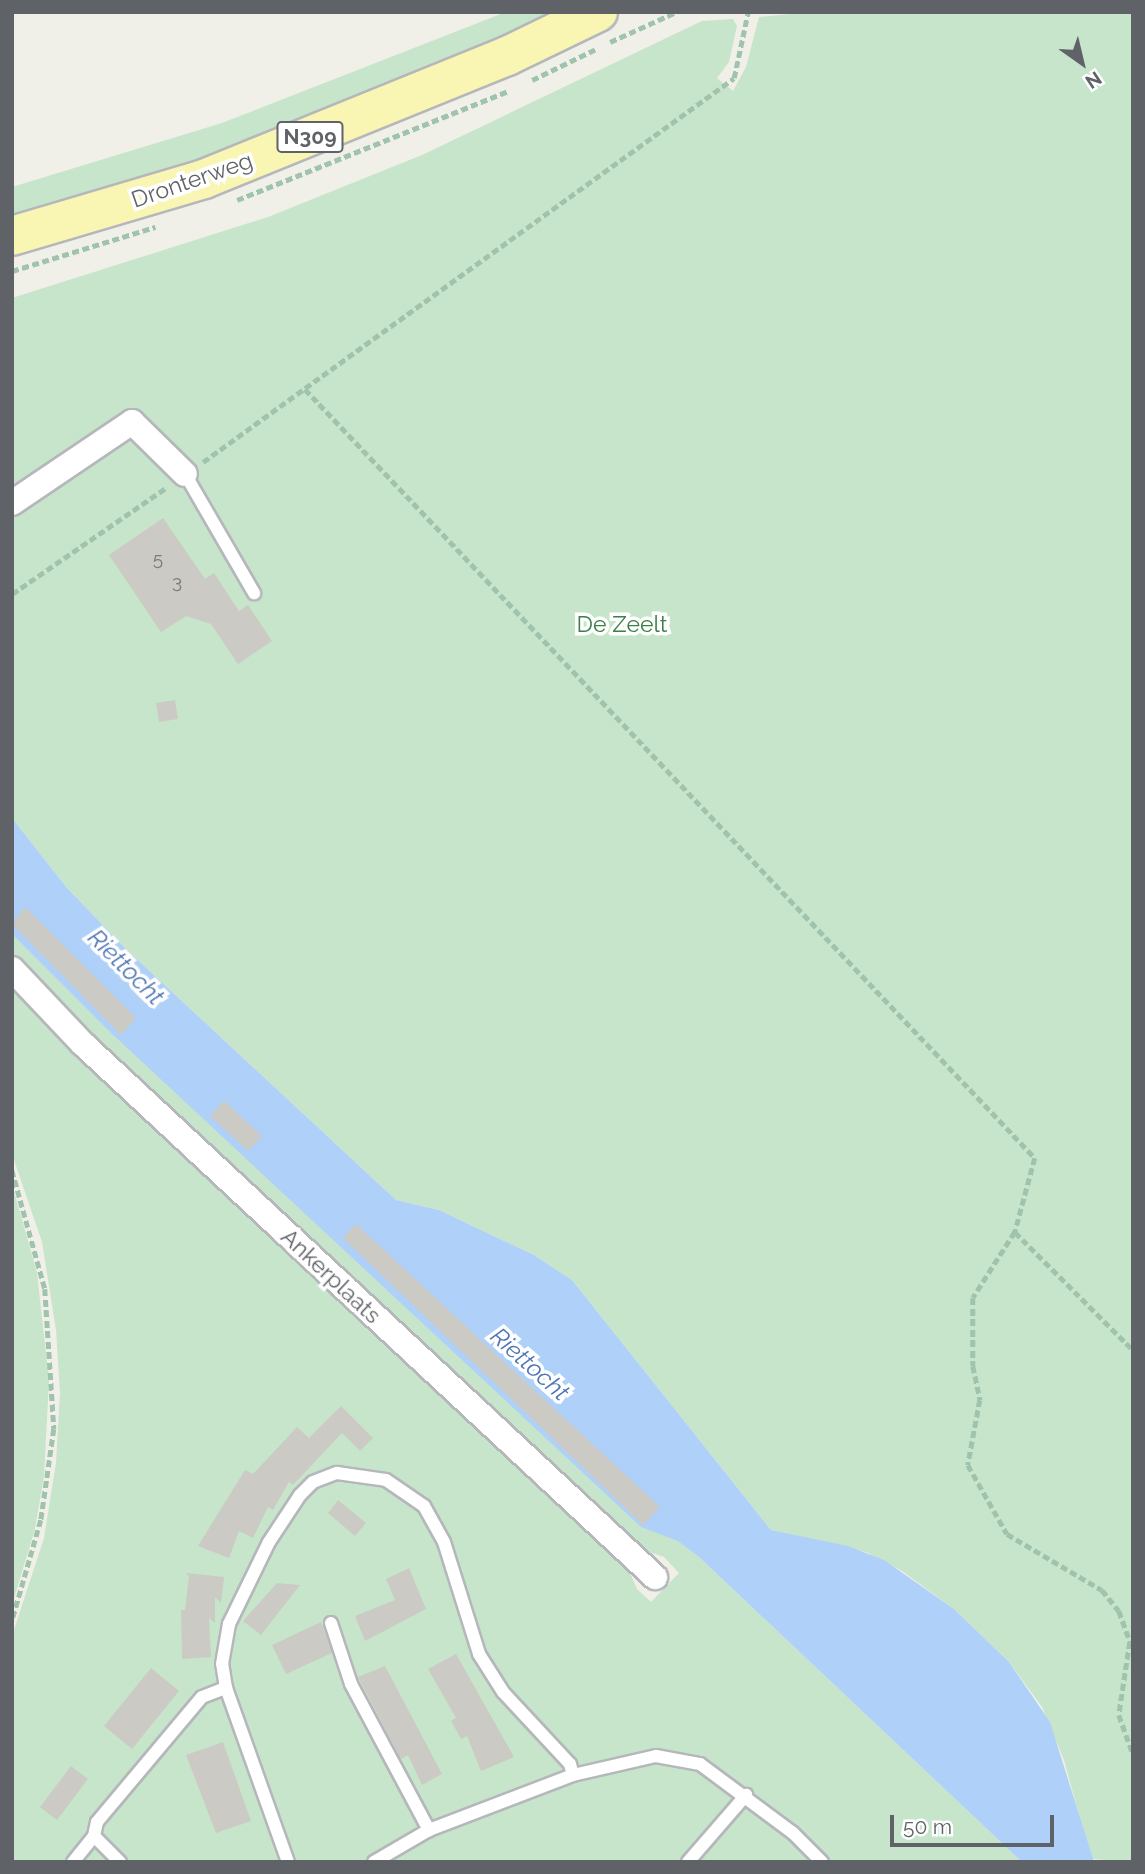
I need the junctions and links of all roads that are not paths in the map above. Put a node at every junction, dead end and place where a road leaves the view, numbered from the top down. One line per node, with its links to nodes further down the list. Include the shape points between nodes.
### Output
1 (598, 12): 2 (main road, Dronterweg / N309, via 507,56 204,179)
2 (12, 236)
3 (185, 474): 4 (street, via 132,422); 5 (lane)
4 (12, 503)
5 (254, 593)
6 (12, 969): 7 (street, Ankerplaats, via 83,1044)
7 (655, 1577)
8 (331, 1623): 12 (lane, via 351,1684)
9 (226, 1688): 10 (lane, via 222,1664 229,1623 287,1512 324,1476 371,1476 402,1488 436,1523 479,1654 503,1692 570,1764); 13 (lane, via 193,1707 97,1822); 16 (lane)
10 (573, 1775): 11 (lane, via 633,1760 676,1758 700,1764); 12 (lane)
11 (746, 1796): 18 (lane); 19 (lane)
12 (429, 1830): 17 (lane)
13 (94, 1836): 14 (lane); 15 (lane)
14 (73, 1862)
15 (120, 1862)
16 (288, 1862)
17 (374, 1862)
18 (688, 1862)
19 (822, 1862)

